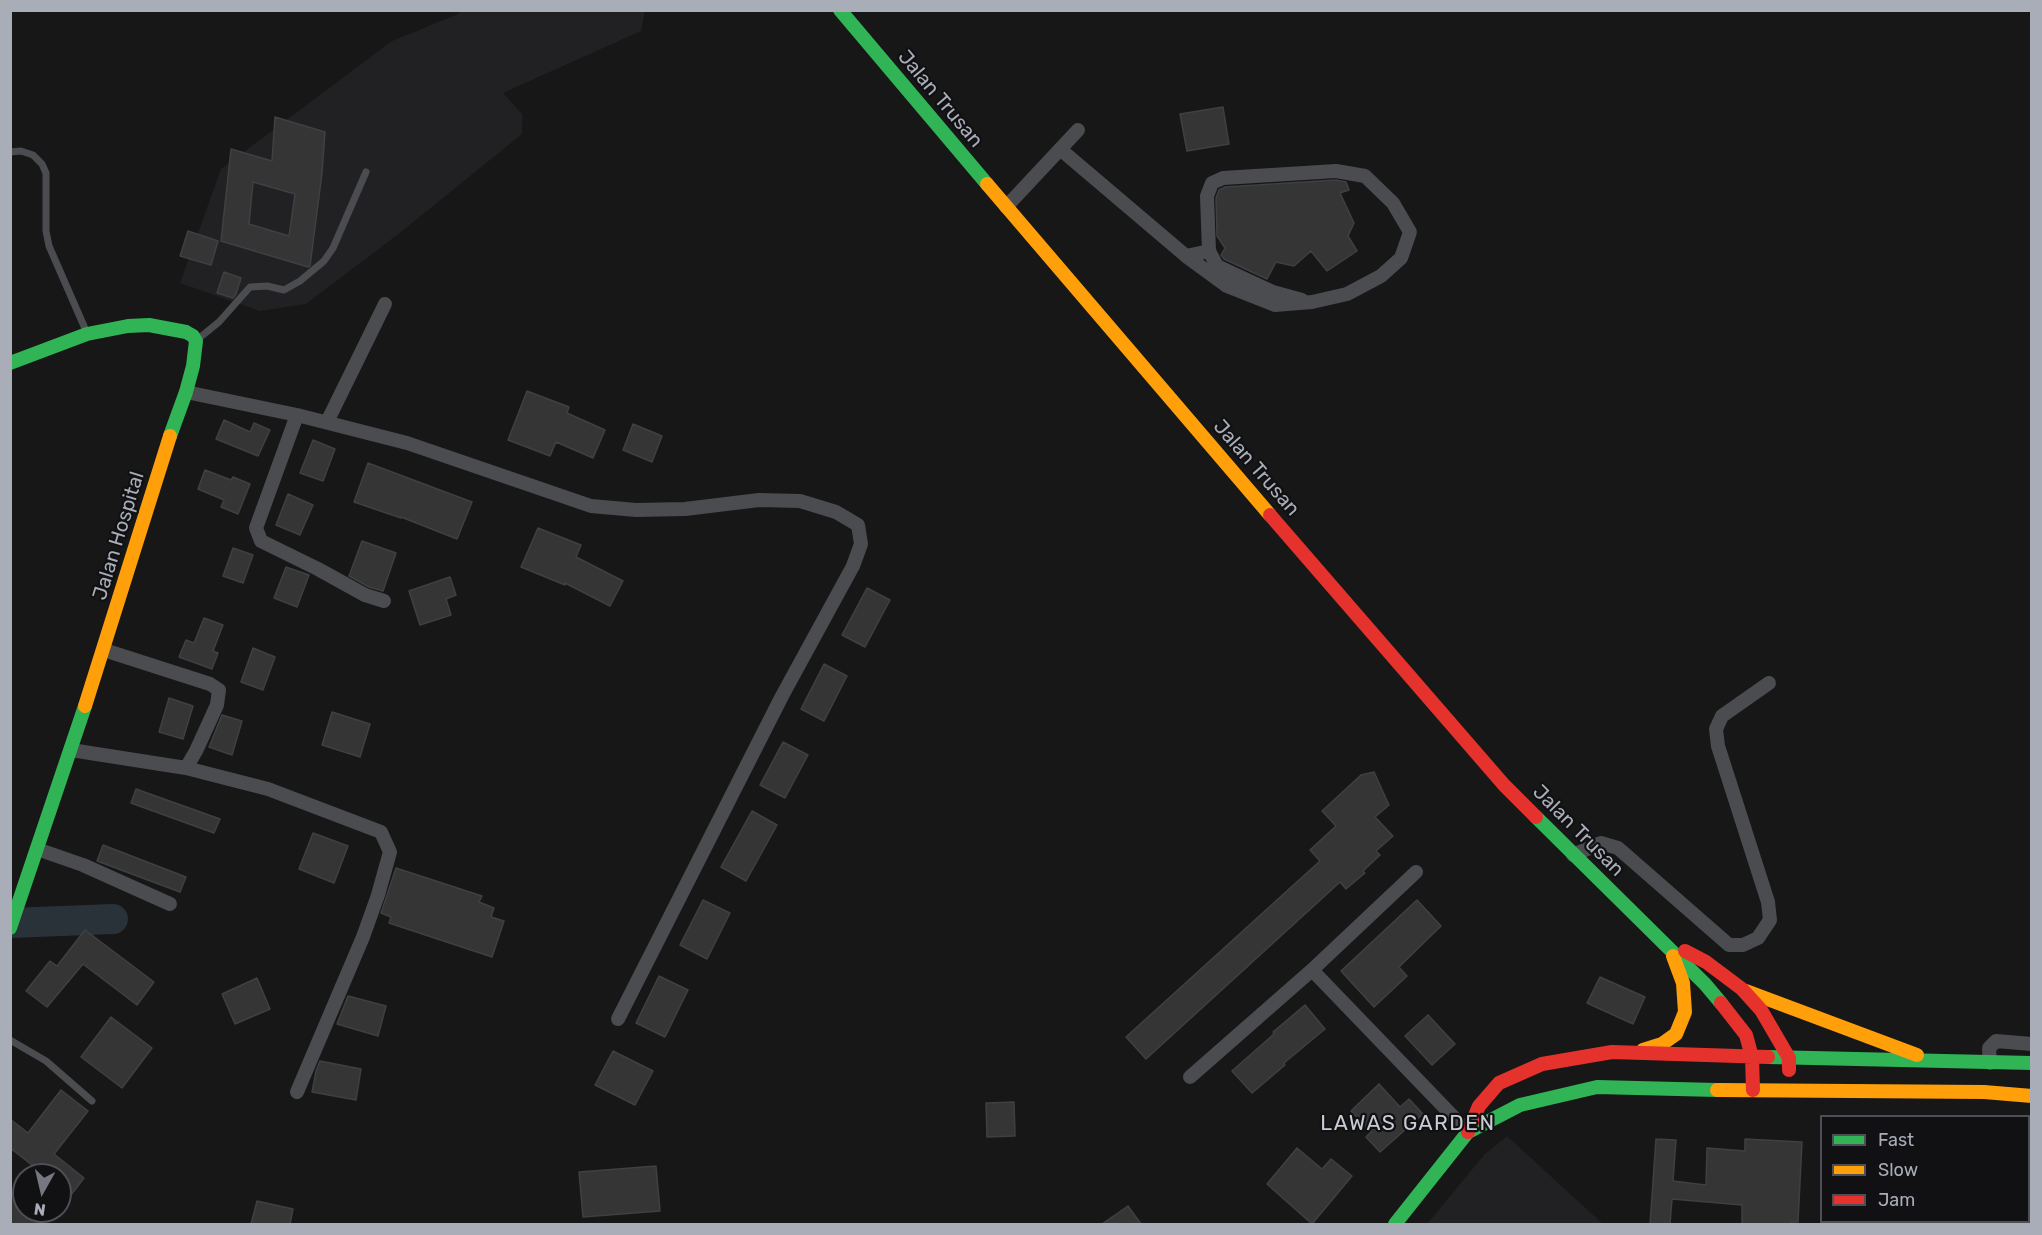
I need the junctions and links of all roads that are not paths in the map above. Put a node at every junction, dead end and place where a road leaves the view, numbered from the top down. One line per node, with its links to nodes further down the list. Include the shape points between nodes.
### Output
1 (840, 10): 6 (main road, Jalan Trusan)
2 (1078, 130): 3 (street)
3 (1060, 149): 6 (street); 8 (street)
4 (10, 152): 11 (lane, via 33,155 46,173 48,246)
5 (366, 172): 12 (lane, via 324,261 284,290 250,287)
6 (1006, 207): 23 (main road, Jalan Trusan, via 1504,785)
7 (1209, 251): 8 (street); 9 (street, via 1217,266 1273,292); 9 (street, via 1207,196 1212,183 1223,178 1336,171 1365,176 1393,203 1410,232 1401,258 1381,276 1347,294)
8 (1186, 256): 9 (street, via 1227,286 1275,305)
9 (1312, 302)
10 (386, 304): 16 (street)
11 (87, 334): 12 (main road, via 150,325 189,333); 13 (main road)
12 (196, 341): 14 (main road, Jalan Hospital)
13 (10, 363)
14 (186, 392): 15 (street); 18 (main road, Jalan Hospital)
15 (297, 414): 16 (street); 17 (street, via 256,528 261,541)
16 (327, 422): 31 (street, via 407,443 591,506 686,509 759,500 800,501 836,512 858,525 861,544 853,566 782,696)
17 (384, 601)
18 (104, 650): 20 (main road, Jalan Hospital); 21 (street, via 219,690 217,705)
19 (1769, 683): 23 (street, via 1722,716 1716,729 1768,902 1770,920 1758,938 1743,945 1729,945 1618,848 1601,843)
20 (71, 750): 21 (street); 22 (main road, Jalan Hospital)
21 (186, 768): 42 (street, via 268,789 355,821 381,832 390,852 363,937)
22 (38, 849): 25 (street); 26 (main road, Jalan Hospital)
23 (1573, 855): 27 (main road, Jalan Trusan)
24 (1416, 872): 29 (street)
25 (170, 904)
26 (10, 928)
27 (1657, 938): 28 (main road, Jalan Trusan); 30 (main road, Jalan Trusan, via 1706,962)
28 (1672, 952): 34 (main road, via 1683,982 1685,1012 1676,1034 1662,1044); 35 (main road, Jalan Trusan, via 1738,1023)
29 (1312, 970): 40 (street); 46 (street)
30 (1742, 989): 36 (main road, Jalan Trusan, via 1761,1010); 37 (main road)
31 (618, 1018)
32 (10, 1040): 45 (lane, via 46,1061)
33 (2031, 1044): 38 (street, via 1996,1041 1989,1048)
34 (1634, 1053): 35 (main road); 46 (main road, via 1612,1052 1542,1064 1499,1083 1479,1106)
35 (1752, 1057): 36 (main road); 41 (main road, Jalan Trusan)
36 (1789, 1058): 37 (main road); 43 (main road)
37 (1937, 1062): 38 (main road)
38 (1990, 1063): 39 (main road)
39 (2031, 1063)
40 (1190, 1077)
41 (1753, 1090): 43 (main road); 46 (main road, via 1598,1087 1520,1105)
42 (297, 1092)
43 (1789, 1092): 44 (main road, via 1983,1092)
44 (2031, 1096)
45 (92, 1101)
46 (1468, 1132): 47 (main road)
47 (1395, 1224)

